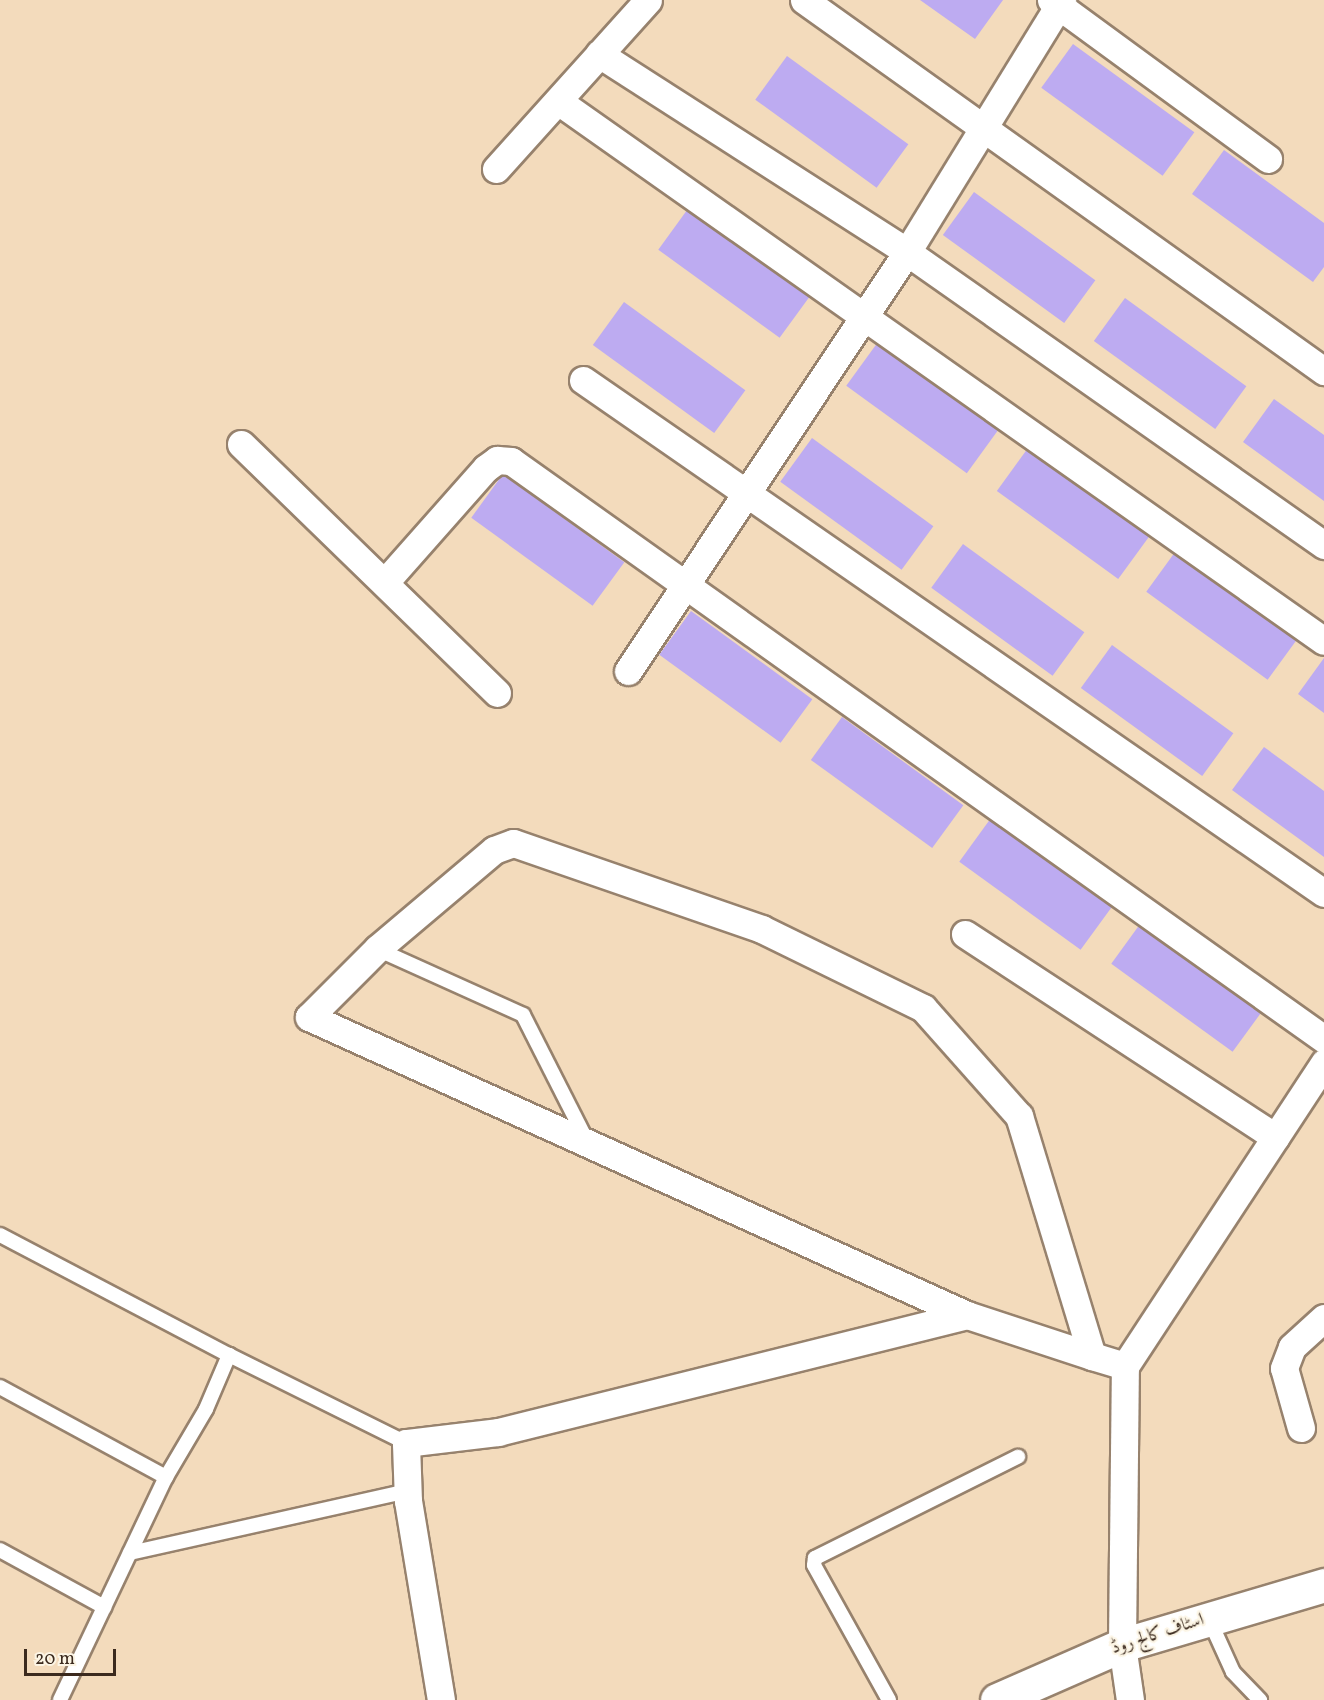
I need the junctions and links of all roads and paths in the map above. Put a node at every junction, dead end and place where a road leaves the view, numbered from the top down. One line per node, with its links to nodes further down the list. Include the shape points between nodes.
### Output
1 (648, 0): 4 (street)
2 (804, 0): 6 (street)
3 (1057, 2): 6 (street); 7 (street)
4 (599, 54): 5 (street); 9 (street)
5 (558, 100): 8 (street); 10 (street)
6 (984, 126): 9 (street); 11 (street)
7 (1268, 159)
8 (496, 169)
9 (907, 252): 10 (street); 15 (street)
10 (863, 314): 14 (street); 18 (street)
11 (1324, 371)
12 (583, 380): 14 (street)
13 (241, 444): 16 (street)
14 (746, 490): 17 (street); 21 (street)
15 (1324, 545)
16 (385, 582): 17 (street, via 496,460 511,461); 20 (street)
17 (685, 582): 19 (street); 24 (street)
18 (1324, 641)
19 (628, 671)
20 (497, 693)
21 (1324, 893)
22 (965, 934): 26 (street)
23 (378, 949): 27 (lane, via 523,1015); 27 (street, via 309,1017); 32 (street, via 494,850 513,843 762,929 923,1008 1019,1116)
24 (1324, 1039)
25 (1324, 1063): 26 (street)
26 (1275, 1137): 33 (street)
27 (588, 1141): 29 (street)
28 (0, 1235): 31 (lane)
29 (967, 1315): 32 (street); 36 (street, via 498,1432)
30 (1324, 1317): 35 (street, via 1292,1347 1284,1368)
31 (229, 1355): 36 (lane); 38 (lane, via 206,1409)
32 (1092, 1356): 33 (street)
33 (1125, 1366): 45 (street)
34 (0, 1387): 38 (lane)
35 (1301, 1428)
36 (406, 1443): 39 (street)
37 (1018, 1457): 48 (lane, via 815,1558 814,1565)
38 (166, 1477): 41 (lane)
39 (408, 1491): 41 (lane); 47 (street)
40 (0, 1550): 43 (lane)
41 (130, 1554): 43 (lane)
42 (1324, 1585): 44 (street, اسٹاف کالج روڈ)
43 (104, 1607): 46 (lane)
44 (1208, 1618): 45 (street, اسٹاف کالج روڈ); 51 (lane, via 1233,1672)
45 (1122, 1645): 49 (street, اسٹاف کالج روڈ); 50 (street)
46 (60, 1700)
47 (441, 1700)
48 (889, 1700)
49 (997, 1700)
50 (1130, 1700)
51 (1260, 1700)

